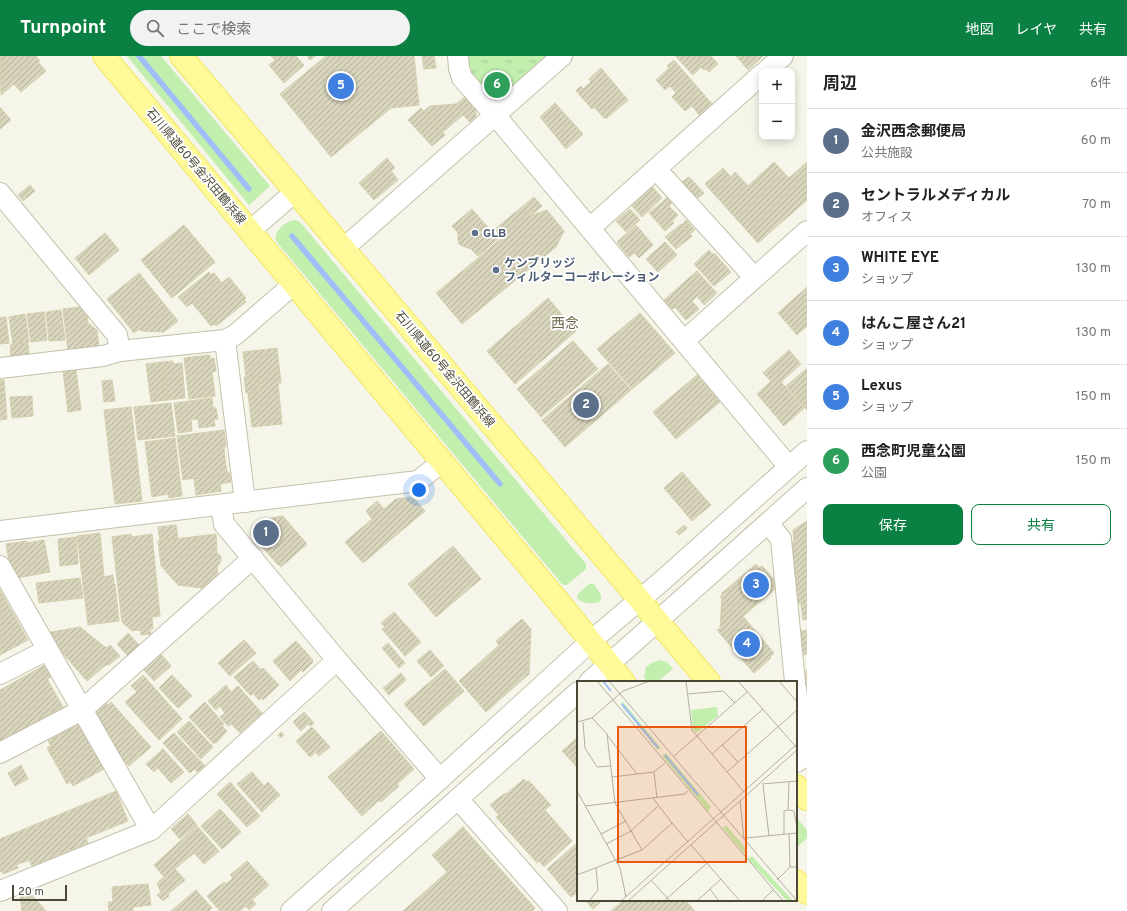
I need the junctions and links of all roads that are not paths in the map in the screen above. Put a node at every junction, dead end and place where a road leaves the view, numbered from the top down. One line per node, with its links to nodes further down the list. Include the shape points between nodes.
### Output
1 (104, 56): 13 (main road, 石川県道60号金沢田鶴浜線)
2 (181, 56): 10 (main road, 石川県道60号金沢田鶴浜線)
3 (458, 56): 8 (street, via 462,78)
4 (562, 56): 8 (street)
5 (783, 56): 6 (street)
6 (769, 68)
7 (759, 77): 9 (street)
8 (496, 115): 12 (street); 15 (street)
9 (656, 169): 12 (street); 16 (street)
10 (295, 192): 13 (street); 15 (main road, 石川県道60号金沢田鶴浜線)
11 (0, 193): 20 (street, via 117,335)
12 (590, 228): 19 (street)
13 (250, 231): 17 (main road, 石川県道60号金沢田鶴浜線)
14 (807, 231): 16 (street)
15 (343, 249): 32 (main road, 石川県道60号金沢田鶴浜線)
16 (754, 277): 19 (street)
17 (294, 284): 18 (street, via 235,335); 23 (main road, 石川県道60号金沢田鶴浜線)
18 (225, 340): 20 (street); 26 (street)
19 (684, 340): 24 (street)
20 (120, 351): 21 (street, via 103,356)
21 (0, 368)
22 (807, 451): 24 (street)
23 (442, 462): 26 (street, via 418,481); 34 (main road, 石川県道60号金沢田鶴浜線)
24 (789, 467): 32 (street)
25 (807, 488): 28 (street)
26 (245, 502): 27 (street)
27 (220, 506): 29 (street); 30 (street, via 224,524)
28 (768, 523): 33 (street); 42 (street, via 781,539)
29 (0, 531)
30 (253, 558): 36 (street); 45 (street)
31 (0, 566): 35 (street)
32 (639, 599): 33 (main road, 石川県道60号金沢田鶴浜線); 34 (street)
33 (658, 622): 37 (street); 41 (main road, 石川県道60号金沢田鶴浜線)
34 (591, 642): 37 (main road, 石川県道60号金沢田鶴浜線); 48 (street)
35 (47, 650): 38 (street); 45 (street)
36 (337, 660): 48 (street); 52 (street)
37 (609, 664): 39 (street); 40 (main road, 石川県道60号金沢田鶴浜線)
38 (0, 674)
39 (590, 681)
40 (623, 681)
41 (708, 681)
42 (795, 681)
43 (577, 693): 50 (street)
44 (797, 700): 47 (street)
45 (82, 710): 46 (street); 52 (street)
46 (0, 753)
47 (802, 759)
48 (440, 779): 54 (street)
49 (797, 787): 51 (main road)
50 (458, 799): 57 (street); 59 (street)
51 (807, 799)
52 (151, 830): 55 (street)
53 (797, 882): 56 (main road)
54 (316, 889): 57 (street); 58 (street)
55 (0, 891)
56 (807, 894)
57 (333, 910)
58 (291, 911)
59 (557, 911)

